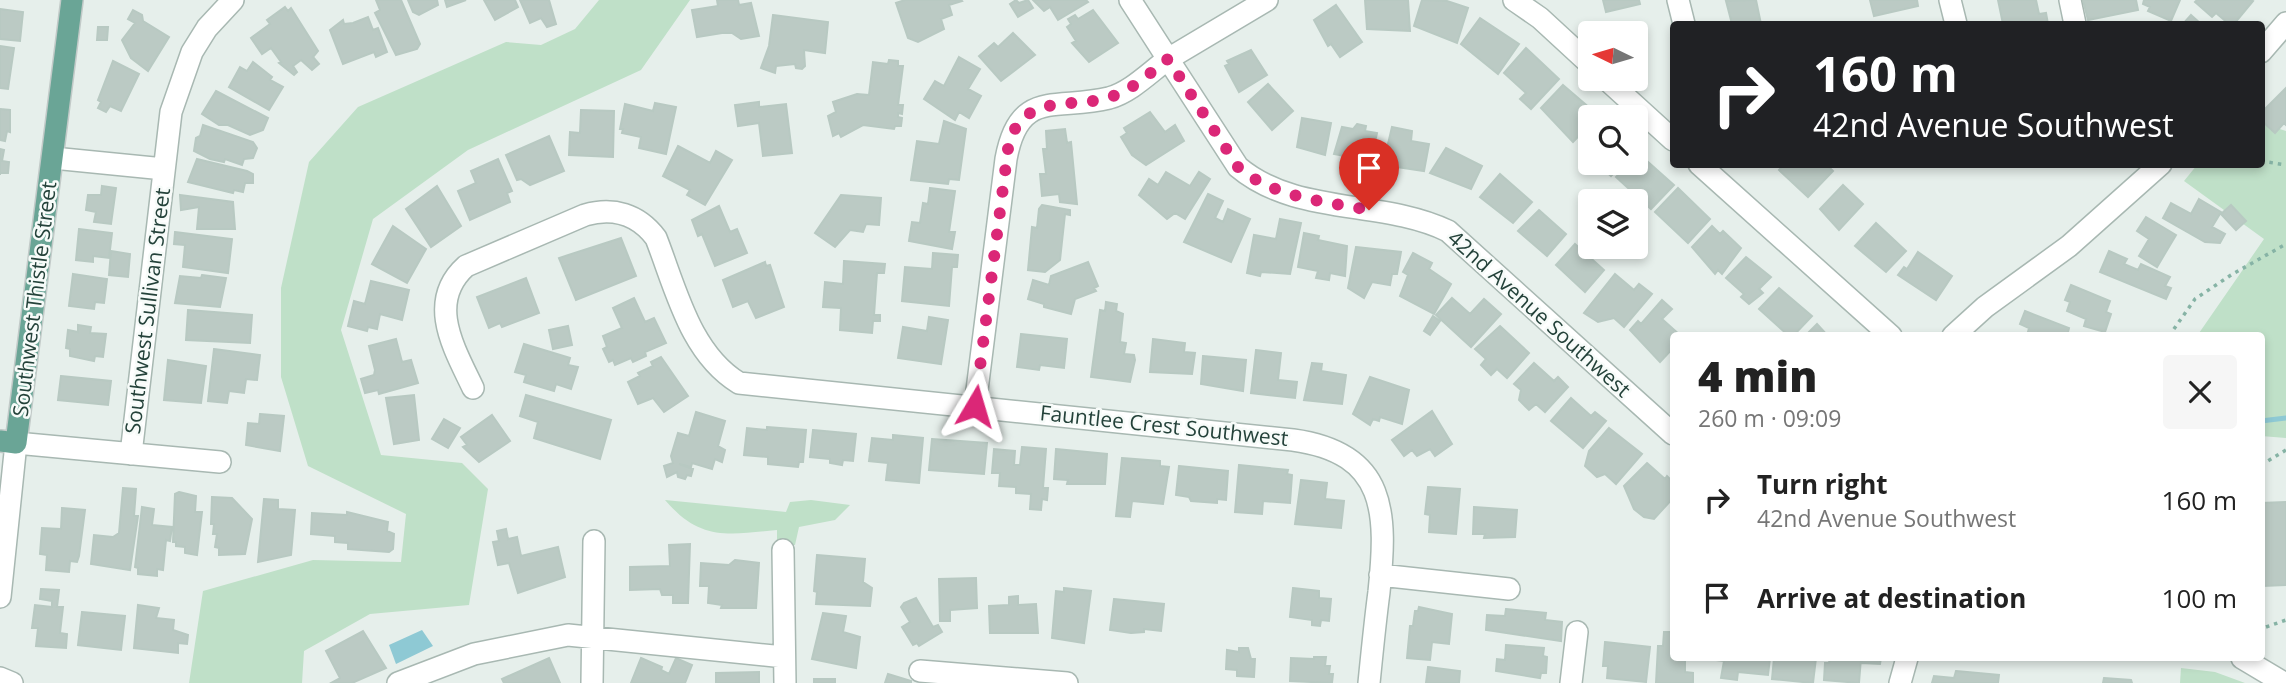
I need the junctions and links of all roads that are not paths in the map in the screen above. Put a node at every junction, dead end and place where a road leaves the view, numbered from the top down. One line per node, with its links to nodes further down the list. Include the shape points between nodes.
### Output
1 (72, 0): 18 (main road, Southwest Thistle Street)
2 (233, 0): 20 (street, via 207,28 180,79)
3 (1130, 0): 15 (street, 42nd Avenue Southwest)
4 (1267, 0): 15 (street)
5 (1514, 0): 14 (street)
6 (1678, 0): 9 (street)
7 (1950, 0): 10 (street)
8 (2070, 0): 11 (street)
9 (1683, 21)
10 (1955, 21)
11 (2074, 21)
12 (2286, 23): 13 (street)
13 (2265, 47)
14 (1578, 53)
15 (1168, 59): 25 (street, via 1125,92 1037,109 1015,125 1006,159); 26 (street, 42nd Avenue Southwest, via 1238,167 1251,178 1279,192 1416,219 1448,231)
16 (1619, 91): 17 (street)
17 (1670, 137)
18 (52, 158): 20 (street); 27 (main road, Southwest Thistle Street)
19 (2157, 168): 23 (street, via 2097,223)
20 (164, 169): 28 (street, Southwest Sullivan Street)
21 (1718, 174): 22 (street)
22 (1887, 332)
23 (1958, 332)
24 (473, 388): 25 (street, Fauntlee Crest Southwest, via 444,316 455,276 466,266 600,211 631,216 647,226 700,346 722,372 739,383)
25 (975, 406): 32 (street, Fauntlee Crest Southwest, via 1310,442 1348,459 1375,490 1384,523)
26 (1670, 431)
27 (8, 442): 28 (street); 34 (street, Southwest Thistle Street)
28 (131, 454): 29 (street)
29 (220, 462)
30 (594, 541): 36 (street)
31 (783, 550): 37 (street)
32 (1380, 575): 33 (street); 46 (street)
33 (1508, 589)
34 (0, 597)
35 (1577, 632): 47 (street)
36 (594, 638): 37 (street); 42 (street, via 568,635 474,653); 43 (street)
37 (784, 657): 44 (street)
38 (2247, 661): 48 (street)
39 (920, 671): 45 (street)
40 (0, 678): 41 (street)
41 (12, 683)
42 (398, 683)
43 (592, 683)
44 (785, 683)
45 (1068, 683)
46 (1368, 683)
47 (1571, 683)
48 (2284, 683)

